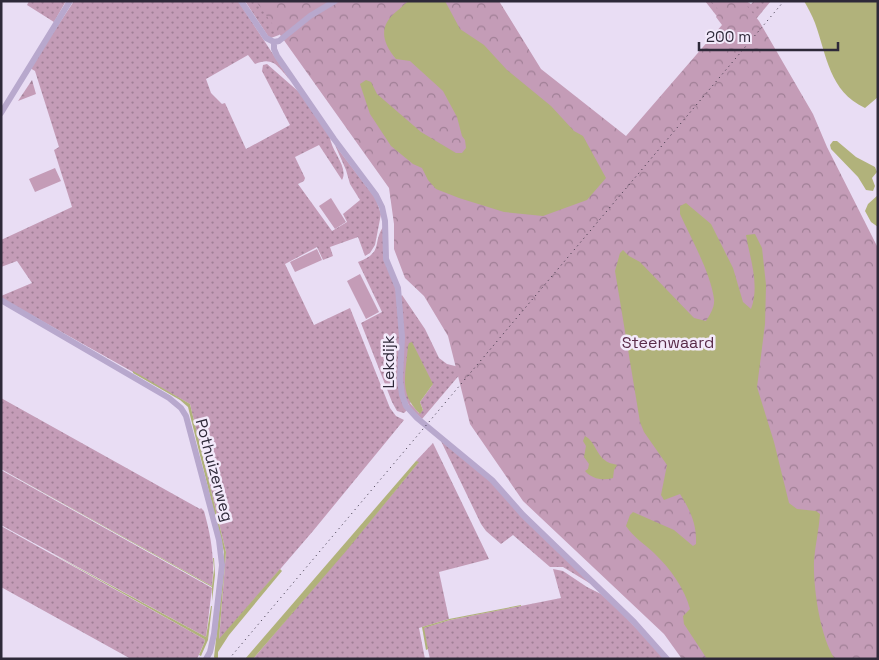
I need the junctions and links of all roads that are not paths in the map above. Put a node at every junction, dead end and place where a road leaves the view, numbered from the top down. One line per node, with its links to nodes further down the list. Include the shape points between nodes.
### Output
1 (70, 1): 5 (street)
2 (241, 1): 4 (street, Lekdijk, via 266,38)
3 (336, 1): 4 (street)
4 (274, 42): 8 (street, Lekdijk, via 277,56 382,207 386,259 398,288 402,337 400,380 406,406 497,484 523,515 634,622)
5 (1, 112)
6 (1, 300): 7 (street, Pothuizerweg, via 169,398 186,416 219,540 222,565 214,634)
7 (206, 659)
8 (667, 659)

